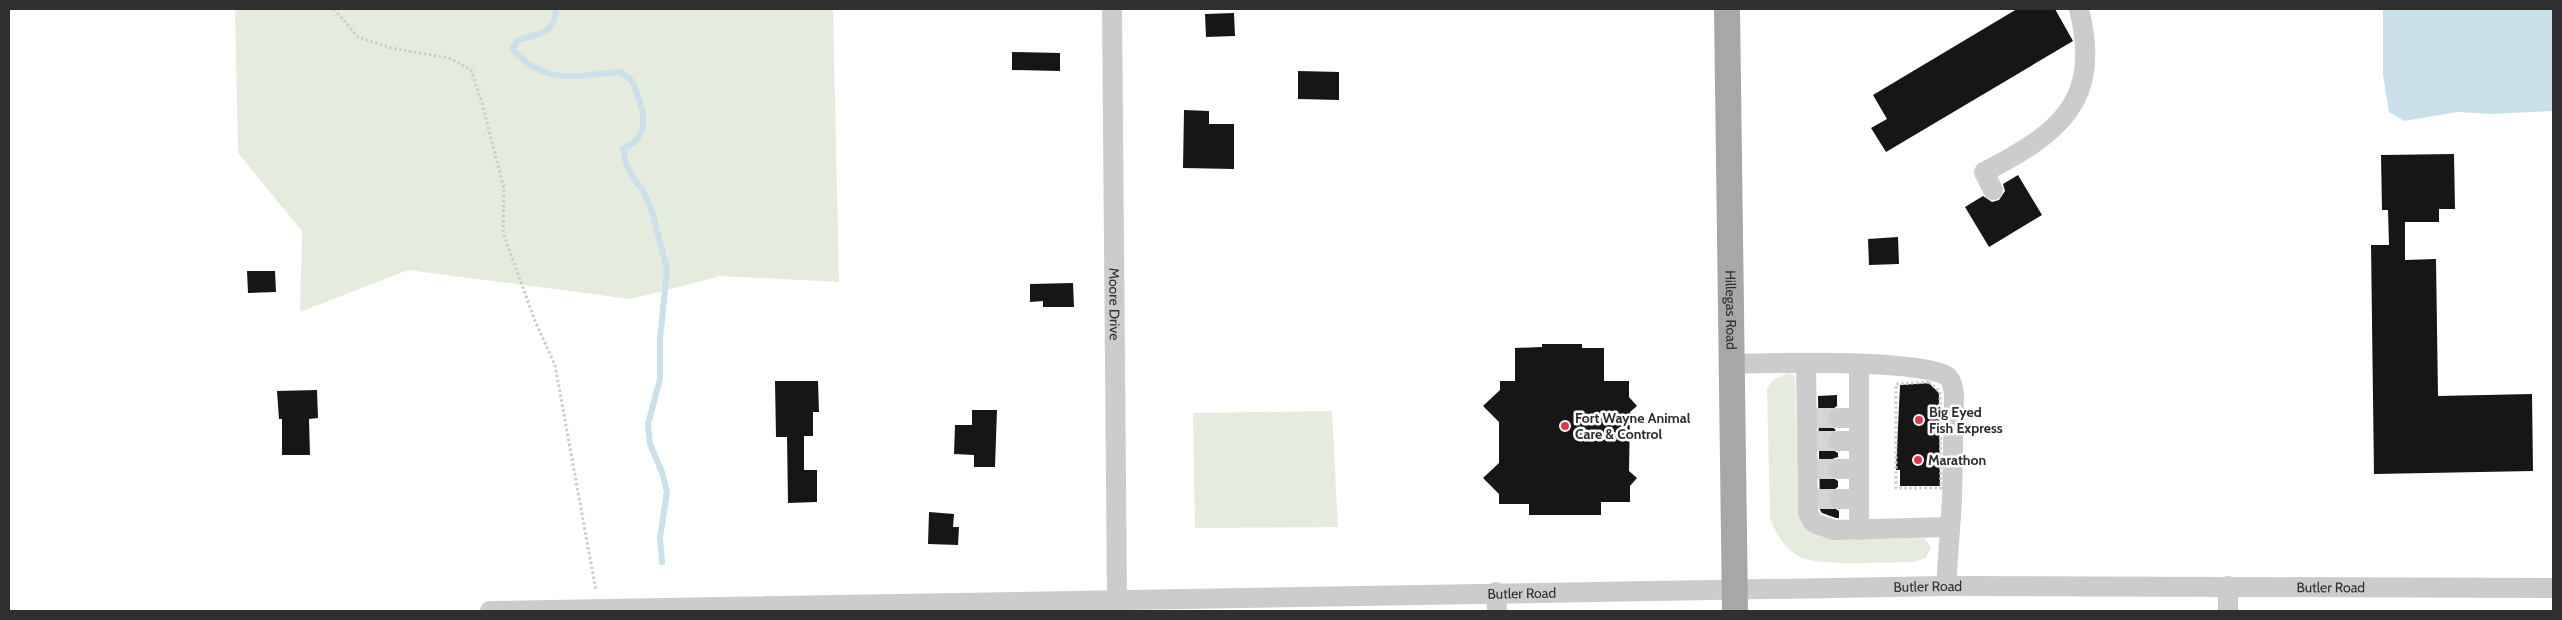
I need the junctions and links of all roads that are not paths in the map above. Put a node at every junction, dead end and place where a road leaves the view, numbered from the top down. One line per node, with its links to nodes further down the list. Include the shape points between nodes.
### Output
1 (1112, 9): 21 (street, Moore Drive)
2 (1727, 9): 6 (main road, Hillegas Road)
3 (2079, 9): 4 (street, via 2086,40 2086,60 2077,96 2062,121 2045,137 1984,172)
4 (1993, 190)
5 (1806, 363): 6 (street); 7 (street); 17 (street, via 1812,469 1812,499 1808,512 1814,523 1834,530)
6 (1731, 364): 22 (main road, Hillegas Road)
7 (1858, 365): 9 (street); 16 (street, via 1910,367 1938,372 1953,384)
8 (1838, 418): 9 (street)
9 (1859, 418): 10 (street)
10 (1859, 440): 11 (street); 13 (street)
11 (1838, 441)
12 (1838, 469): 13 (street)
13 (1859, 469): 15 (street)
14 (1838, 499): 15 (street)
15 (1859, 499): 17 (street)
16 (1950, 527): 17 (street); 18 (street)
17 (1859, 530)
18 (1946, 586): 19 (street, Butler Road); 22 (street, Butler Road)
19 (2228, 586): 20 (street, Butler Road); 26 (street)
20 (2553, 588)
21 (1117, 599): 24 (street, Butler Road); 25 (street, Butler Road)
22 (1735, 600): 23 (street, Butler Road)
23 (1497, 602): 24 (street, Butler Road)
24 (1218, 605)
25 (490, 611)
26 (2228, 611)

